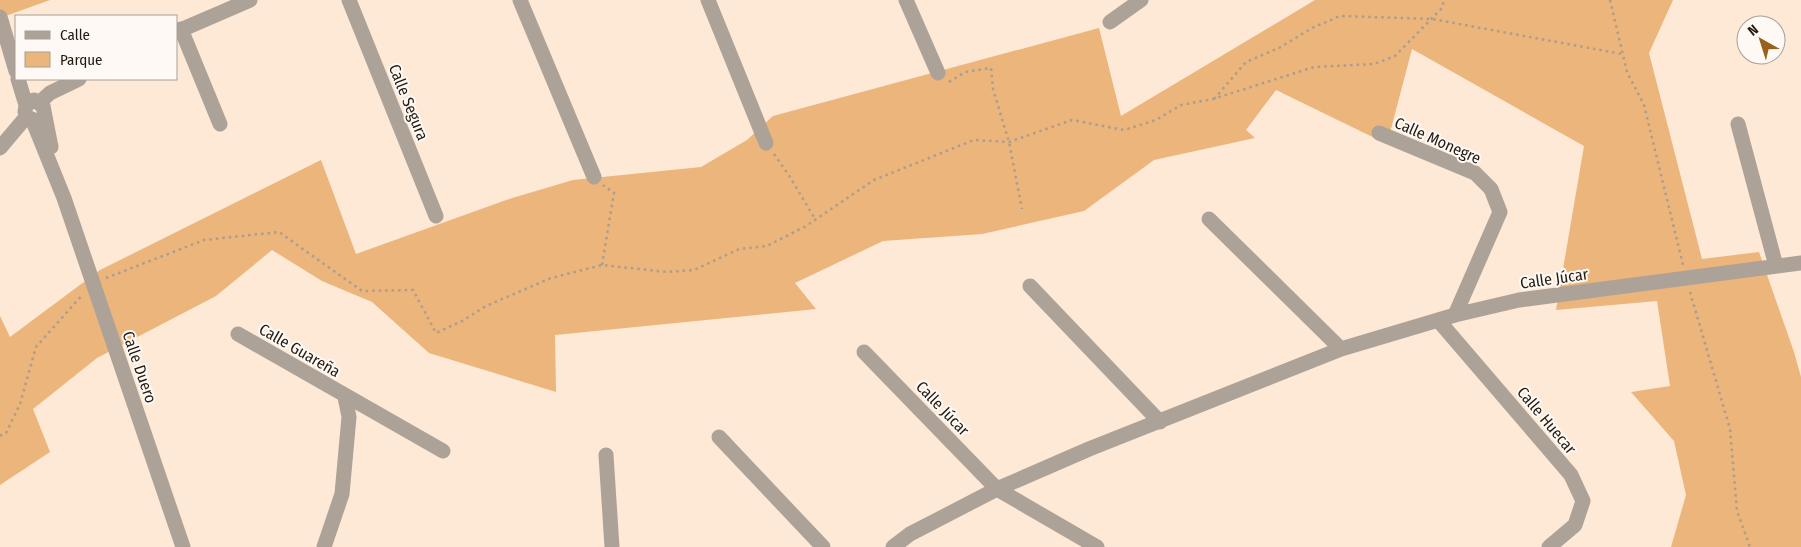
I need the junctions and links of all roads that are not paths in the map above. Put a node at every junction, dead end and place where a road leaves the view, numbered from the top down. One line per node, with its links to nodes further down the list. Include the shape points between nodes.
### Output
1 (250, 0): 9 (street)
2 (349, 0): 23 (street, Calle Segura)
3 (520, 0): 22 (street)
4 (708, 0): 20 (street)
5 (906, 0): 12 (street)
6 (1141, 0): 8 (street)
7 (1, 21): 10 (street); 11 (street)
8 (1110, 22)
9 (179, 30): 17 (street)
10 (15, 52)
11 (15, 68)
12 (943, 78)
13 (19, 80): 16 (street, Calle Duero)
14 (27, 80): 16 (street, Calle Duero)
15 (77, 80): 16 (street, via 50,93)
16 (34, 109): 21 (street); 39 (street, Calle Duero)
17 (220, 124)
18 (1738, 124): 26 (street)
19 (1379, 132): 28 (street, Calle Monegre, via 1475,173 1491,188 1500,212)
20 (766, 143)
21 (0, 148)
22 (594, 178)
23 (436, 216)
24 (1209, 219): 31 (street)
25 (1801, 263): 26 (street, Calle Júcar)
26 (1776, 266): 28 (street, Calle Júcar, via 1519,300)
27 (1030, 286): 34 (street)
28 (1455, 315): 29 (street, Calle Júcar)
29 (1438, 320): 31 (street, Calle Júcar); 45 (street, Calle Huecar, via 1571,475 1583,502 1575,525)
30 (238, 334): 33 (street, Calle Guareña)
31 (1341, 349): 34 (street, Calle Júcar)
32 (864, 352): 38 (street, Calle Júcar)
33 (345, 397): 36 (street, Calle Guareña); 40 (street, Calle Guareña, via 349,417 342,494)
34 (1160, 422): 38 (street, Calle Júcar, via 1089,448)
35 (720, 437): 42 (street)
36 (443, 451)
37 (606, 455): 41 (street)
38 (996, 489): 43 (street, Calle Júcar, via 918,530); 44 (street, Calle Júcar)
39 (183, 547)
40 (324, 547)
41 (612, 547)
42 (824, 547)
43 (893, 547)
44 (1096, 547)
45 (1549, 547)

